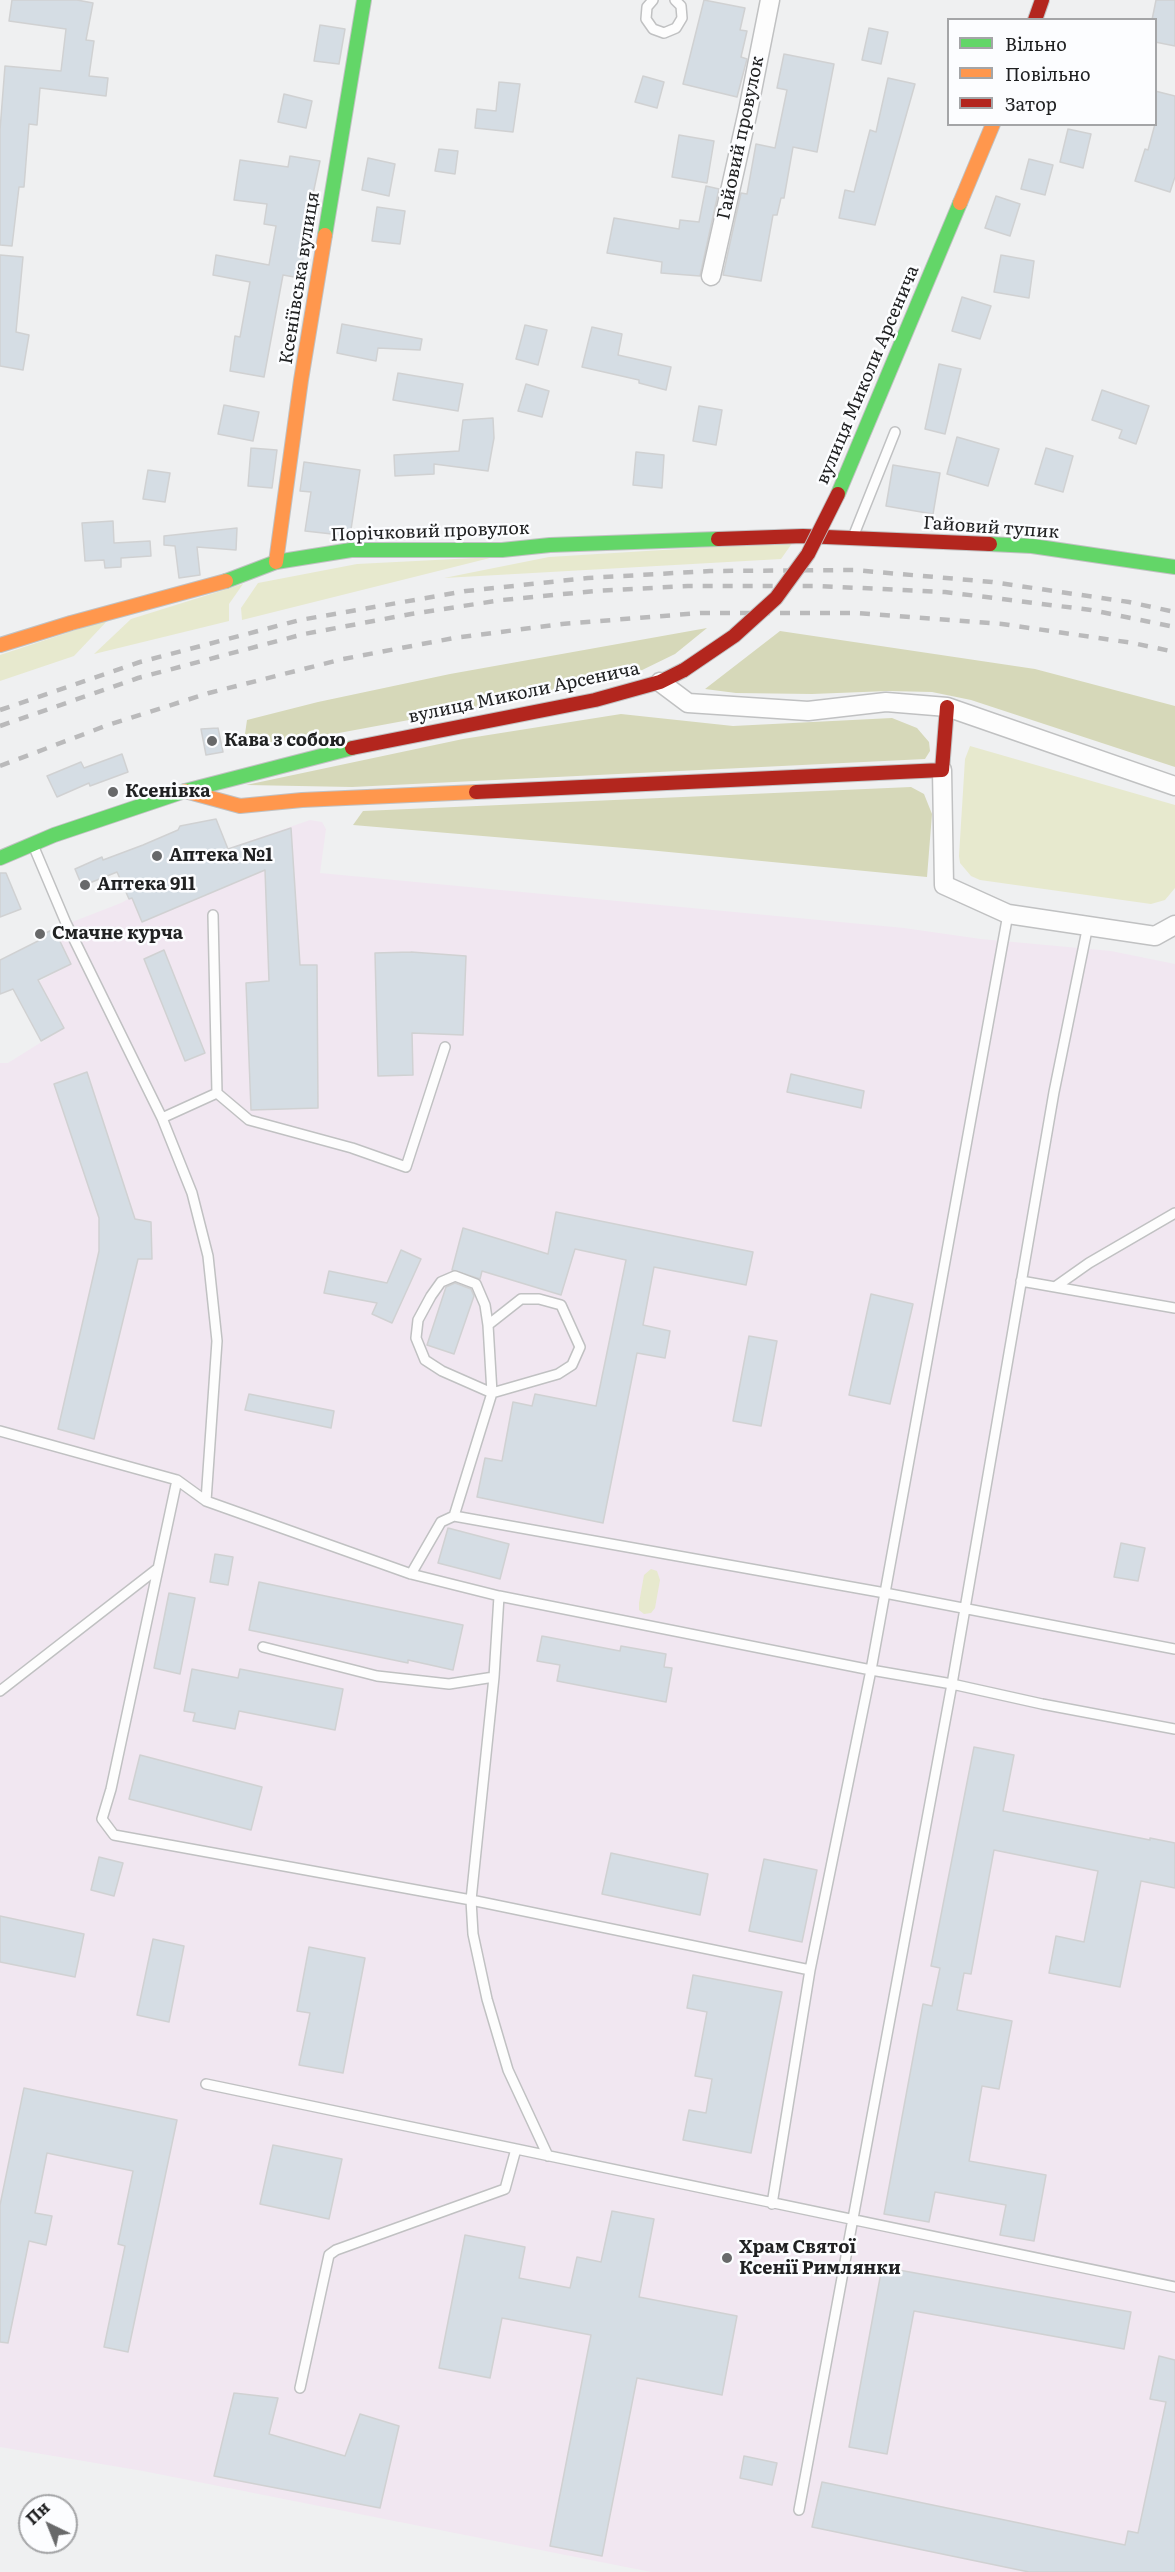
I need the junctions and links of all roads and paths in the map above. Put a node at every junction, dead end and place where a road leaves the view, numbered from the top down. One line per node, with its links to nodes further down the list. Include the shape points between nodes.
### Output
1 (364, 0): 12 (street, Ксеніївська вулиця, via 301,380)
2 (653, 0): 3 (lane, via 647,7 646,19 653,29 664,33 676,28 682,18 681,6)
3 (675, 0)
4 (770, 0): 8 (street, Гайовий провулок)
5 (1042, 0): 6 (street)
6 (1036, 18)
7 (992, 126): 15 (street, вулиця Миколи Арсенича, bridge, via 838,494 808,554 776,598 734,636)
8 (711, 276)
9 (895, 432): 11 (lane)
10 (803, 536): 11 (street, Гайовий тупик); 12 (street, Порічковий провулок, via 502,550 351,550)
11 (853, 539): 13 (street, Гайовий тупик, via 1032,546)
12 (276, 562): 14 (street, Порічковий провулок, via 211,587)
13 (1175, 567)
14 (0, 645)
15 (660, 682): 16 (street, via 688,703 808,711 886,702); 19 (street, вулиця Миколи Арсенича, via 596,700 395,738)
16 (948, 707): 17 (street); 18 (street)
17 (942, 770): 19 (street, via 240,806); 23 (street, via 944,885)
18 (1175, 786)
19 (185, 791): 20 (street, вулиця Миколи Арсенича)
20 (33, 844): 21 (street, вулиця Миколи Арсенича); 28 (lane, via 66,923)
21 (0, 858)
22 (213, 915): 27 (lane)
23 (1008, 915): 24 (street); 41 (lane)
24 (1088, 925): 25 (street, via 1155,936); 30 (lane)
25 (1175, 925)
26 (445, 1047): 27 (lane, via 405,1167 249,1120)
27 (217, 1093): 28 (lane)
28 (162, 1118): 37 (lane, via 192,1193 208,1256 217,1341)
29 (1175, 1214): 31 (lane)
30 (1021, 1281): 31 (lane); 43 (lane)
31 (1055, 1287): 32 (lane)
32 (1175, 1308)
33 (488, 1325): 34 (lane); 34 (lane, via 521,1299 539,1299 561,1305 580,1347 572,1365 558,1374); 34 (lane, via 476,1284 455,1276 441,1282 431,1296 418,1320 416,1338 425,1360)
34 (492, 1394): 38 (lane)
35 (0, 1431): 36 (lane)
36 (177, 1480): 37 (lane); 39 (lane)
37 (206, 1502): 40 (lane)
38 (454, 1516): 40 (lane, via 441,1522); 41 (lane)
39 (157, 1569): 49 (lane); 51 (lane, via 102,1820 114,1834)
40 (411, 1574): 42 (lane)
41 (885, 1593): 43 (lane); 46 (lane)
42 (499, 1596): 46 (lane); 47 (lane)
43 (964, 1608): 45 (lane); 48 (lane)
44 (263, 1647): 47 (lane, via 377,1676 449,1684)
45 (1175, 1649)
46 (871, 1670): 48 (lane); 52 (lane)
47 (494, 1677): 51 (lane)
48 (952, 1684): 50 (lane); 57 (lane)
49 (0, 1691)
50 (1175, 1729)
51 (471, 1900): 52 (lane); 55 (lane, via 473,1934 487,1999 508,2070)
52 (810, 1970): 56 (lane)
53 (206, 2084): 54 (lane)
54 (516, 2149): 55 (lane); 59 (lane, via 505,2189 329,2255)
55 (548, 2156): 56 (lane)
56 (772, 2204): 57 (lane)
57 (853, 2221): 58 (lane); 60 (lane)
58 (1175, 2287)
59 (300, 2388)
60 (799, 2510)

